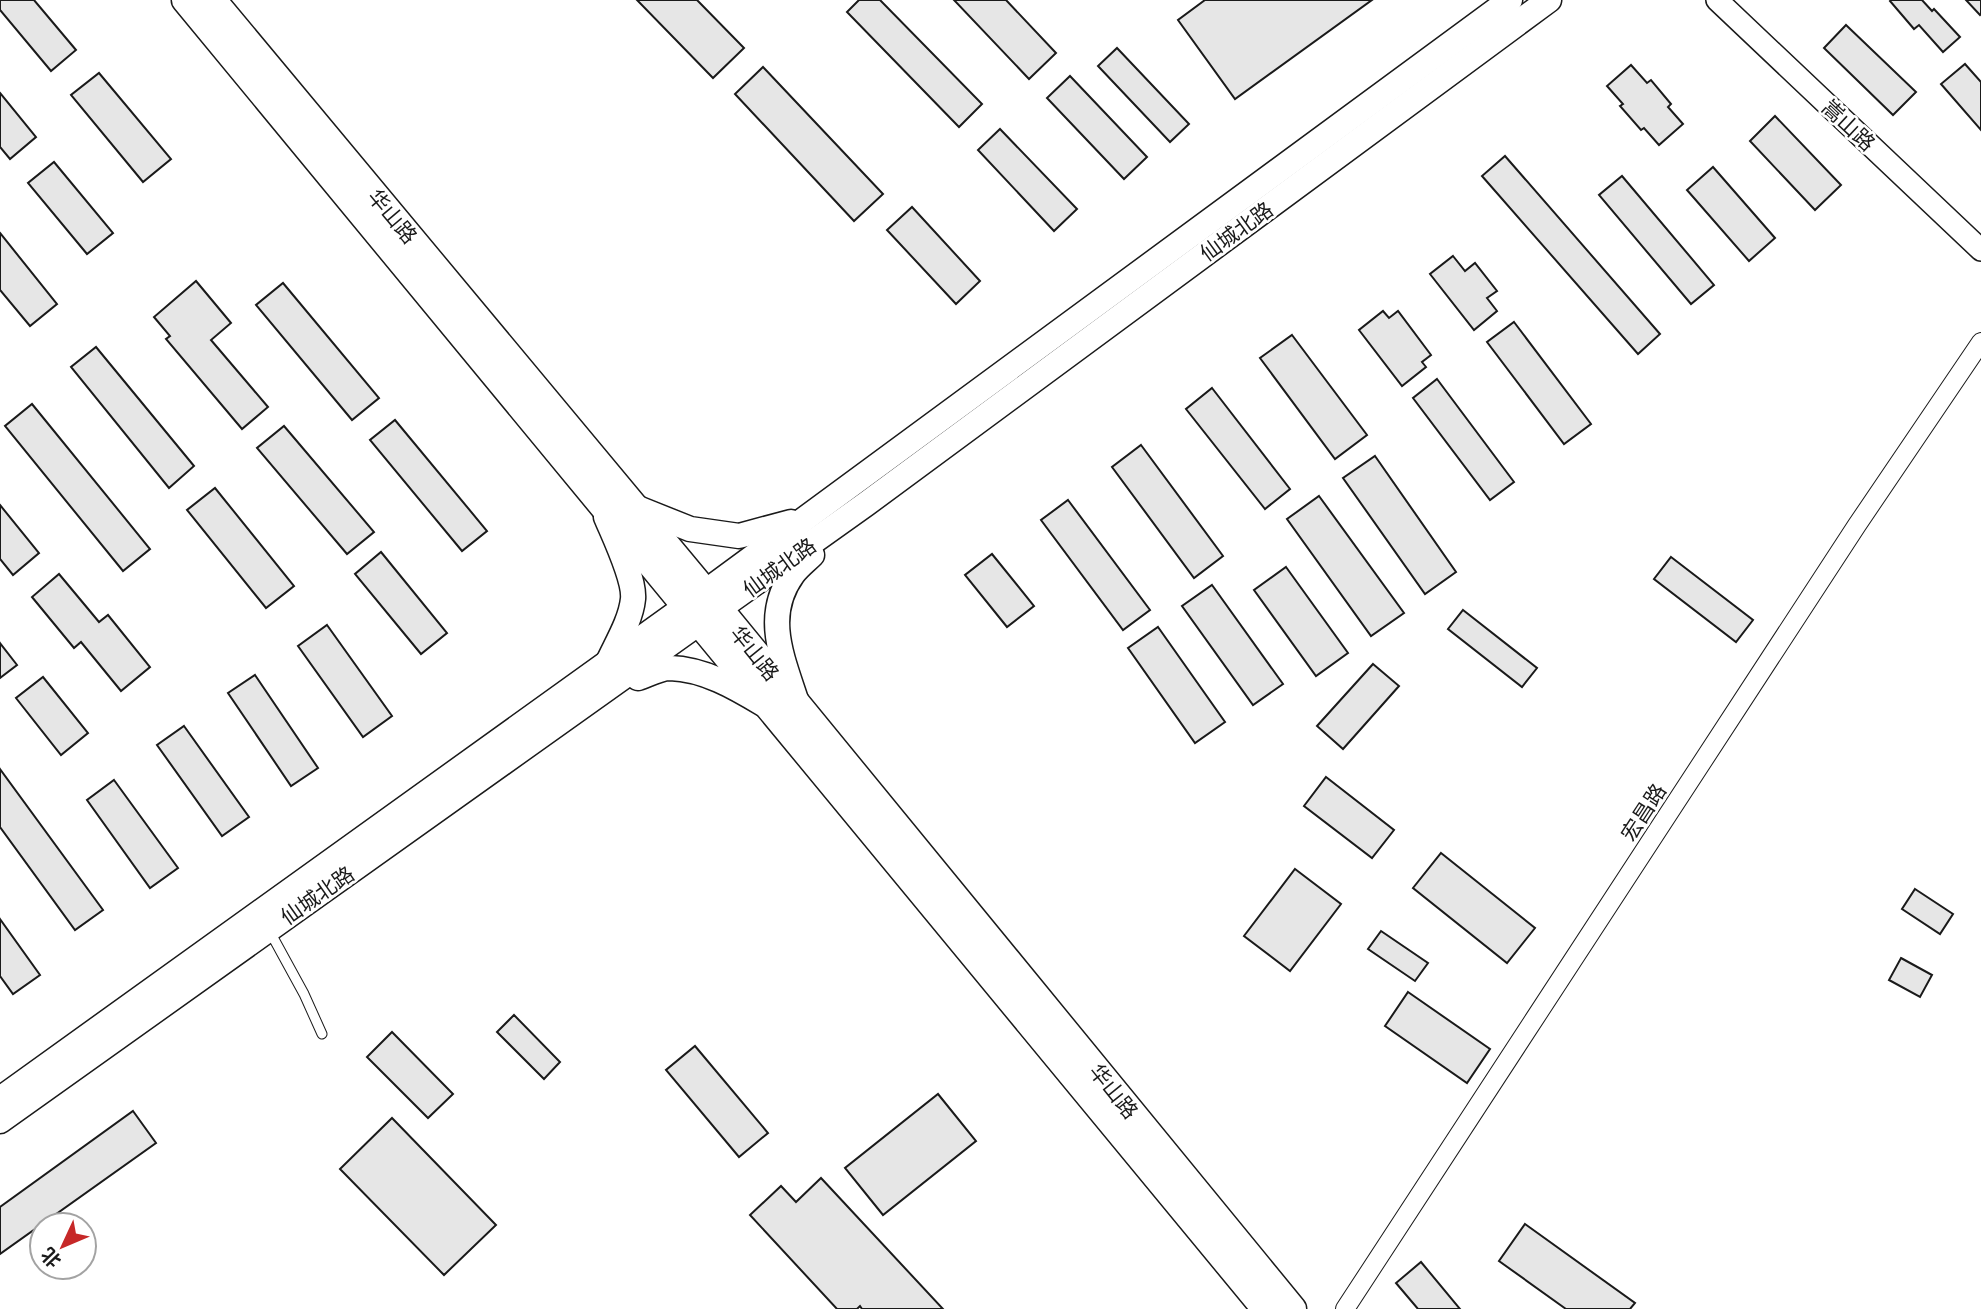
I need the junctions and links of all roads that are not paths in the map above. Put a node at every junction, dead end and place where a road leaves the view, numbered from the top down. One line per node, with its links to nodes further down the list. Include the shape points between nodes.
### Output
1 (185, 0): 8 (main road)
2 (213, 0): 10 (main road, 华山路)
3 (1510, 0): 11 (main road, 仙城北路)
4 (1549, 0): 9 (main road, 仙城北路)
5 (1717, 0): 6 (street, 嵩山路)
6 (1981, 250)
7 (1981, 342): 23 (street, 宏昌路)
8 (600, 503): 12 (main road); 13 (main road, via 624,559 634,597)
9 (866, 504): 12 (main road, 仙城北路); 15 (main road, via 793,574 777,604 777,640)
10 (635, 507): 11 (main road, via 690,529 739,536); 12 (main road, 华山路)
11 (805, 518): 12 (main road, 仙城北路)
12 (702, 608): 13 (main road, 仙城北路); 14 (main road, 仙城北路); 15 (main road, 华山路); 16 (main road)
13 (608, 663): 19 (main road, 仙城北路)
14 (608, 689): 16 (main road, via 667,667 730,684); 17 (main road, 仙城北路)
15 (797, 704): 22 (main road, 华山路)
16 (768, 707): 21 (main road)
17 (269, 930): 18 (lane); 20 (main road, 仙城北路)
18 (322, 1034)
19 (0, 1099)
20 (0, 1121)
21 (1265, 1309)
22 (1293, 1309)
23 (1345, 1309)

